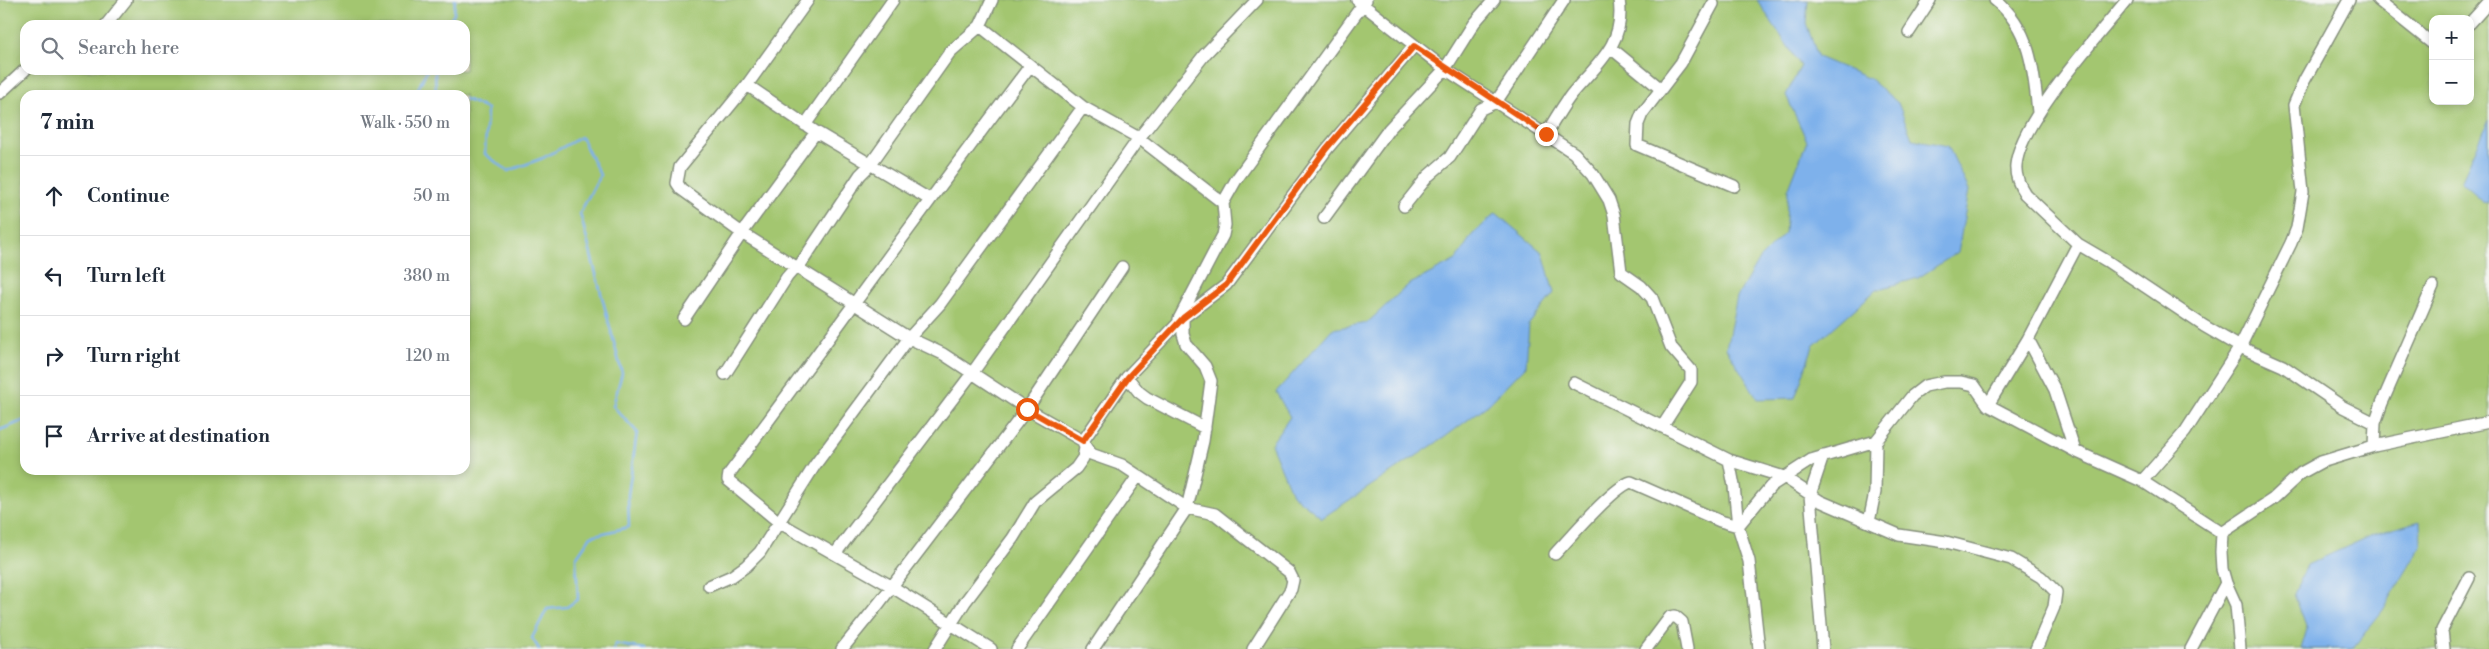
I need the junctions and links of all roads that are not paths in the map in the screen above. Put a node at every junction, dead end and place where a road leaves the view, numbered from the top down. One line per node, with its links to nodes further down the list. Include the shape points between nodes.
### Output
1 (126, 0): 18 (street)
2 (808, 0): 27 (street)
3 (893, 0): 33 (street)
4 (992, 0): 19 (street)
5 (1257, 0): 36 (street, via 1210,49)
6 (1494, 0): 25 (street, via 1474,23)
7 (1564, 0): 30 (street)
8 (1619, 0): 23 (street, via 1619,24)
9 (1930, 0): 20 (street)
10 (1995, 0): 32 (street, via 2013,20 2033,61)
11 (2127, 0): 32 (street)
12 (2349, 0): 54 (street, via 2296,96 2295,118 2303,192 2297,228)
13 (2378, 0): 21 (street)
14 (1362, 2): 22 (street); 40 (street)
15 (2489, 2): 17 (street)
16 (1713, 4): 28 (street, via 1681,63)
17 (2474, 19)
18 (110, 20)
19 (980, 26): 24 (street); 37 (street, via 950,52)
20 (1909, 32)
21 (2429, 41)
22 (1414, 46): 25 (street); 49 (street, via 1326,149 1226,285)
23 (1611, 48): 28 (street); 35 (street, via 1570,97)
24 (1030, 66): 31 (street); 39 (street)
25 (1445, 69): 30 (street); 42 (street, via 1389,129)
26 (20, 75): 29 (street)
27 (747, 85): 33 (street); 43 (street, via 680,167 678,183 681,189)
28 (1662, 89): 38 (street, via 1638,124 1637,145)
29 (0, 93)
30 (1496, 102): 35 (street); 41 (street, via 1481,110 1450,157 1428,176)
31 (1083, 107): 36 (street); 52 (street, via 940,304)
32 (2038, 112): 44 (street, via 2016,163 2018,184)
33 (805, 125): 34 (street)
34 (816, 132): 37 (street); 43 (street)
35 (1546, 134): 63 (street, via 1574,152 1609,200 1621,272 1648,292 1671,347 1691,370 1691,382)
36 (1139, 138): 40 (street); 55 (street)
37 (870, 165): 39 (street); 46 (street)
38 (1734, 186)
39 (929, 199): 48 (street)
40 (1222, 202): 51 (street, via 1223,235)
41 (1404, 206)
42 (1324, 218)
43 (742, 233): 46 (street); 50 (street)
44 (2078, 244): 53 (street); 54 (street)
45 (1122, 267): 60 (street)
46 (798, 268): 48 (street); 56 (street, via 787,277)
47 (2433, 286): 62 (street)
48 (855, 304): 52 (street); 77 (street, via 729,474 728,480 733,485)
49 (1183, 318): 51 (street); 64 (street, via 1186,344 1205,366 1211,381)
50 (684, 319)
51 (1173, 330): 57 (street)
52 (909, 338): 55 (street); 77 (street, via 815,465)
53 (2028, 338): 59 (street); 68 (street, via 2055,390)
54 (2240, 347): 62 (street, via 2283,366 2343,407); 73 (street, via 2185,432)
55 (973, 372): 60 (street); 80 (street)
56 (725, 374)
57 (1128, 377): 64 (street, via 1147,398); 65 (street)
58 (1574, 383): 63 (street)
59 (1988, 405): 66 (street, via 1974,385 1944,382 1925,386 1912,396); 68 (street)
60 (1027, 409): 65 (street); 85 (street)
61 (2489, 422): 67 (street)
62 (2375, 423): 67 (street)
63 (1662, 426): 70 (street)
64 (1205, 428): 75 (street)
65 (1083, 441): 71 (street, via 1091,454 1122,465); 86 (street, via 1083,458 1076,468 1035,502 1014,538)
66 (1876, 441): 69 (street); 76 (street, via 1874,502)
67 (2374, 446): 79 (street, via 2310,467 2272,499)
68 (2075, 451): 73 (street)
69 (1823, 456): 72 (street); 74 (street)
70 (1728, 460): 72 (street); 78 (street)
71 (1138, 476): 75 (street); 90 (street)
72 (1784, 477): 74 (street); 78 (street, via 1771,486)
73 (2142, 481): 79 (street)
74 (1810, 495): 76 (street); 96 (street)
75 (1187, 508): 91 (street); 92 (street, via 1215,514 1289,572 1293,580 1291,589)
76 (1869, 522): 97 (street, via 1899,535 1946,542 2011,559 2041,576 2053,586 2057,599)
77 (780, 523): 80 (street); 84 (street, via 746,566)
78 (1738, 526): 81 (street, via 1631,482 1610,497); 95 (street, via 1750,561)
79 (2222, 533): 83 (street, via 2220,552)
80 (834, 554): 85 (street)
81 (1555, 554)
82 (2469, 578): 100 (street, via 2442,630)
83 (2226, 583): 98 (street); 99 (street, via 2236,605)
84 (709, 586)
85 (891, 586): 86 (street); 87 (street)
86 (952, 624): 88 (street); 89 (street)
87 (842, 649)
88 (935, 649)
89 (990, 649)
90 (1017, 649)
91 (1093, 649)
92 (1253, 649)
93 (1646, 649): 94 (street, via 1670,617 1675,616 1682,622)
94 (1687, 649)
95 (1759, 649)
96 (1823, 649)
97 (2036, 649)
98 (2191, 649)
99 (2240, 649)
100 (2444, 649)

